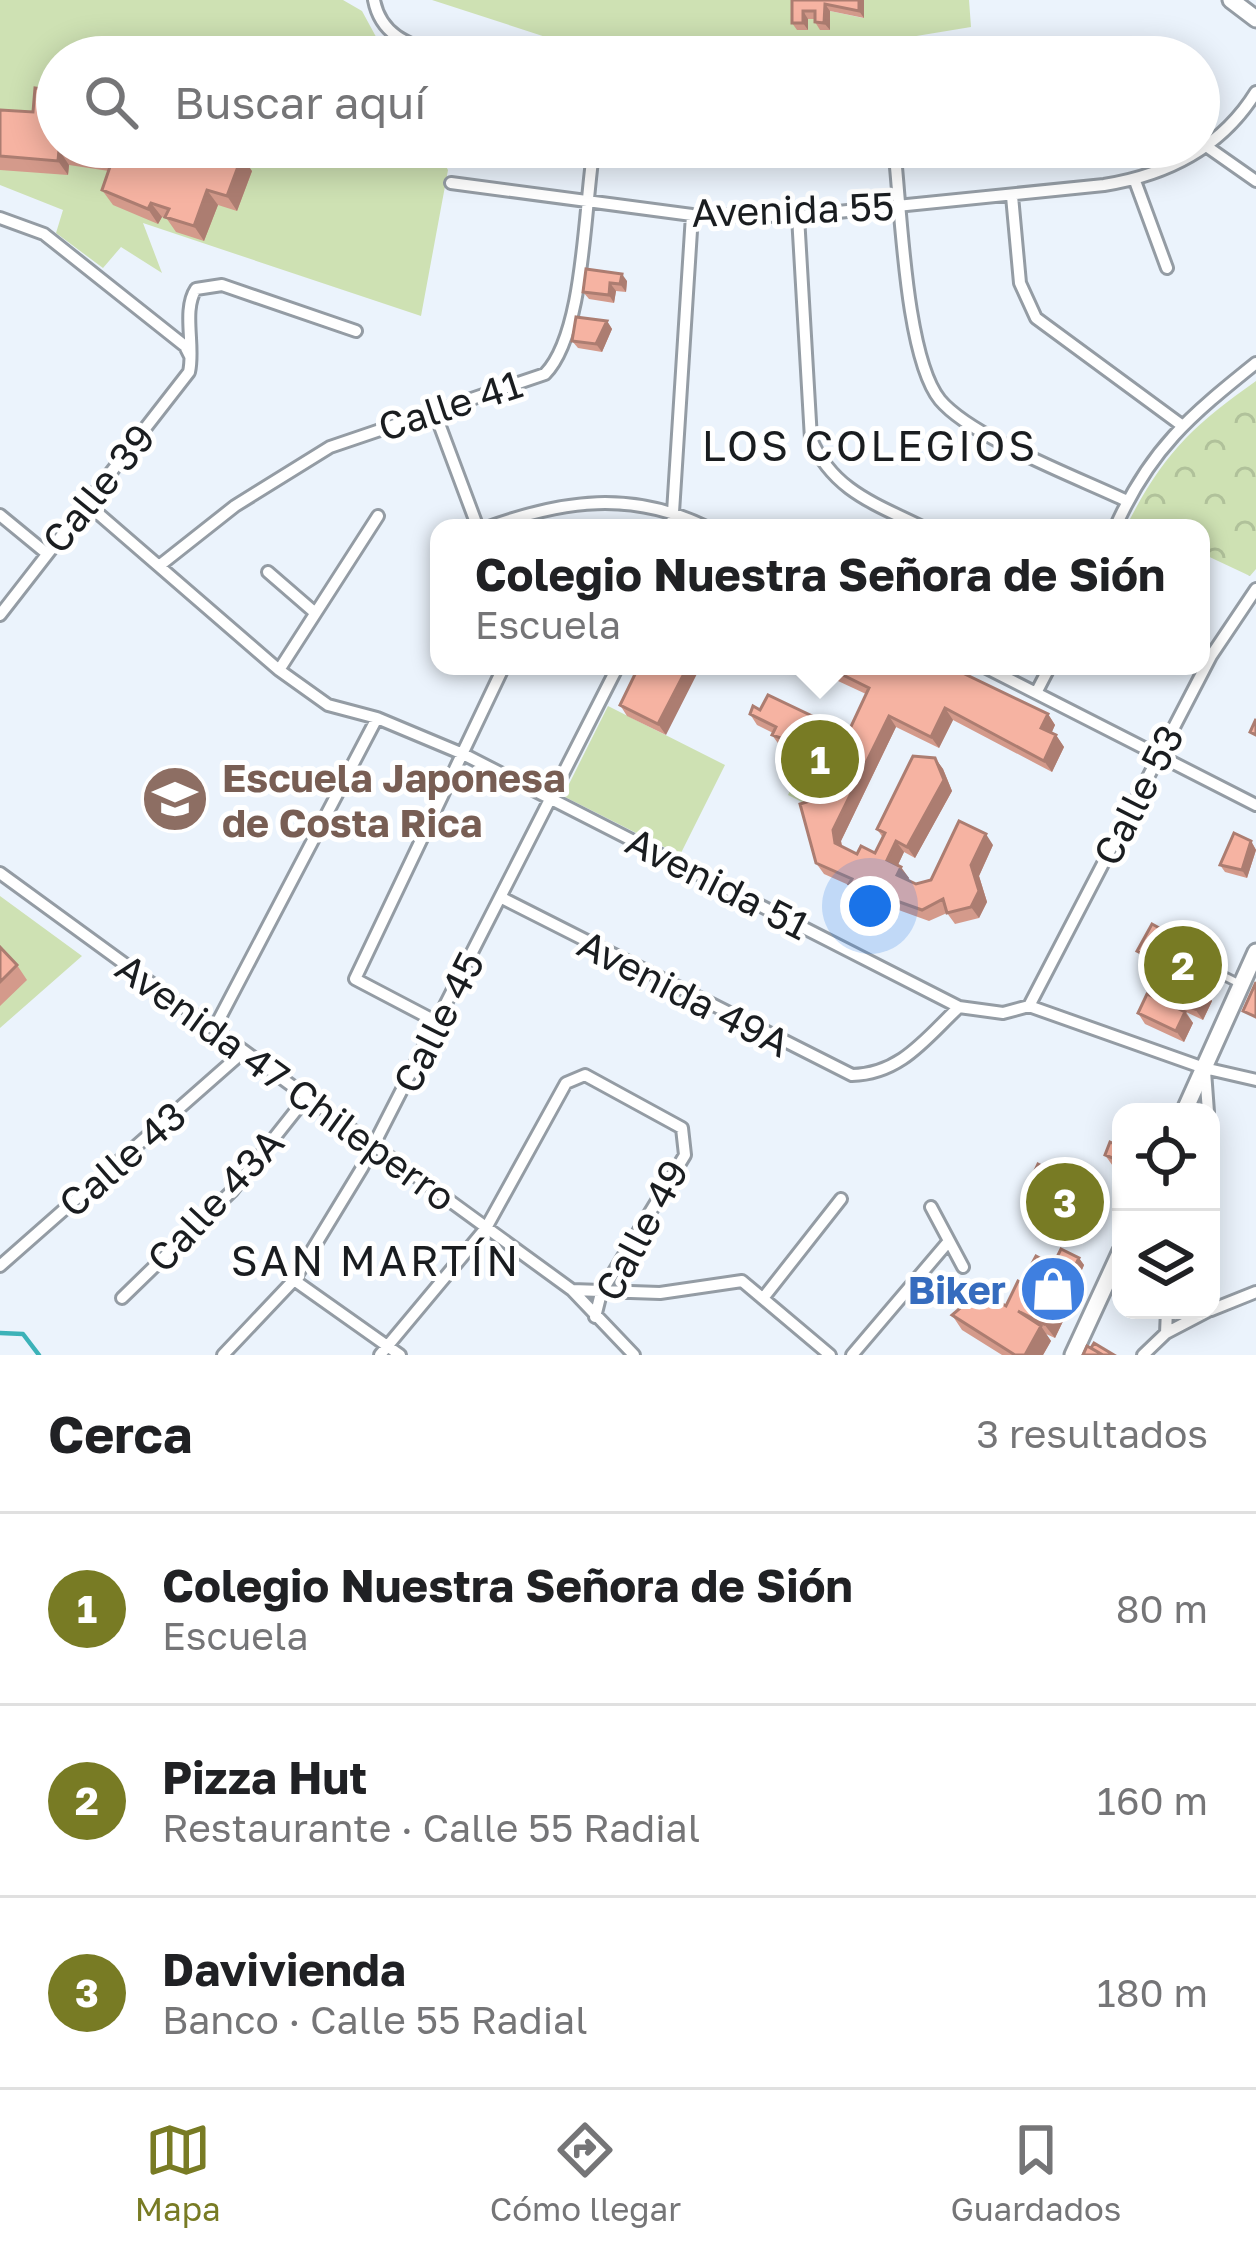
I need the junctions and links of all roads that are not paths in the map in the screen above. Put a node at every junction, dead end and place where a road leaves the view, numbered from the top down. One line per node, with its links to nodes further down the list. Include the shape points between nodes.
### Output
1 (374, 0): 4 (street)
2 (1232, 0): 3 (main road)
3 (1256, 19)
4 (393, 36)
5 (1256, 92): 6 (street)
6 (1220, 127)
7 (1220, 156): 12 (street)
8 (591, 168): 15 (street, Calle 41)
9 (897, 168): 16 (street)
10 (1159, 168): 11 (street)
11 (1135, 181): 14 (street, Avenida 55); 20 (street)
12 (1256, 181)
13 (452, 183): 15 (street, Avenida 55)
14 (1012, 196): 16 (street, Avenida 55); 25 (street, via 1025,299 1053,333)
15 (585, 205): 17 (street, Avenida 55); 24 (street, Calle 41, via 570,323 557,361 520,386)
16 (902, 207): 18 (street, Avenida 55); 26 (street, via 922,368 940,400 970,425)
17 (692, 215): 18 (street, Avenida 55); 28 (street)
18 (798, 215): 35 (street, via 811,439 840,487)
19 (0, 218): 22 (street, via 44,234 185,346)
20 (1167, 268)
21 (356, 331): 22 (street, via 205,284 189,303)
22 (191, 359): 27 (street, Calle 39, via 190,372)
23 (1256, 363): 25 (street)
24 (435, 413): 31 (street); 38 (street, Calle 41, via 329,447)
25 (1180, 424): 26 (street)
26 (1126, 501): 36 (street)
27 (86, 503): 37 (street, Calle 39); 38 (street, Avenida 51)
28 (676, 512): 32 (street, via 592,500); 33 (street); 34 (street)
29 (0, 515): 37 (street)
30 (378, 516): 41 (street)
31 (478, 519)
32 (509, 519)
33 (674, 519)
34 (690, 519)
35 (906, 519)
36 (1119, 519)
37 (45, 552): 42 (street, Calle 39)
38 (159, 566): 44 (street, Avenida 51)
39 (268, 572): 41 (street)
40 (1256, 589): 43 (street, Calle 53)
41 (313, 611): 44 (street)
42 (0, 615)
43 (1210, 658)
44 (279, 670): 51 (street, Avenida 51, via 328,705)
45 (500, 675): 52 (street)
46 (613, 675): 54 (street, Calle 45)
47 (1001, 675): 50 (street)
48 (1045, 675): 50 (street)
49 (1201, 675): 53 (street, Calle 53)
50 (1036, 693): 53 (street)
51 (377, 718): 52 (street, Avenida 51); 64 (street)
52 (463, 754): 54 (street, Avenida 51); 63 (street, via 355,979)
53 (1159, 756): 55 (street); 62 (street, Calle 53)
54 (550, 797): 57 (street, Calle 45); 61 (street, Avenida 51)
55 (1256, 805)
56 (0, 873): 64 (street, Avenida 47 Chileperro)
57 (502, 898): 61 (street, Avenida 49A, via 836,1071 871,1075 898,1065); 63 (street, Calle 45)
58 (1256, 952): 60 (main road)
59 (1220, 974): 60 (lane)
60 (1241, 985): 66 (main road)
61 (959, 1006): 62 (street, Avenida 51, via 1004,1013)
62 (1029, 1006): 66 (street, Avenida 51)
63 (437, 1022): 71 (street, Calle 45)
64 (214, 1029): 65 (street, Avenida 47 Chileperro)
65 (243, 1052): 68 (street, Avenida 47 Chileperro); 76 (street, Calle 43)
66 (1204, 1068): 67 (street, Avenida 51); 69 (main road); 70 (street)
67 (1256, 1080)
68 (305, 1099): 71 (street, Avenida 47 Chileperro); 84 (street, Calle 43A, via 198,1228)
69 (1188, 1103)
70 (1207, 1103)
71 (373, 1148): 74 (street, Avenida 47 Chileperro); 79 (street, Calle 45)
72 (841, 1199): 83 (street)
73 (931, 1208): 75 (street)
74 (486, 1228): 80 (street, Avenida 47 Chileperro); 82 (street, Calle 49, via 574,1076 682,1128 685,1155); 90 (street)
75 (949, 1241): 77 (street); 95 (street)
76 (0, 1266)
77 (963, 1267)
78 (1112, 1270): 96 (main road)
79 (294, 1280): 90 (street); 91 (street, Calle 45)
80 (572, 1290): 82 (street); 86 (street, Avenida 47 Chileperro)
81 (1256, 1292): 85 (street)
82 (601, 1294): 83 (street, via 742,1281); 86 (street, Calle 49)
83 (764, 1297): 94 (street)
84 (122, 1298)
85 (1220, 1306)
86 (596, 1317): 93 (street, Avenida 47 Chileperro)
87 (1167, 1319): 89 (street)
88 (1193, 1319): 89 (street)
89 (1166, 1333): 97 (street)
90 (384, 1351): 92 (street)
91 (223, 1355)
92 (400, 1355)
93 (634, 1355)
94 (830, 1355)
95 (852, 1355)
96 (1073, 1355)
97 (1143, 1355)

